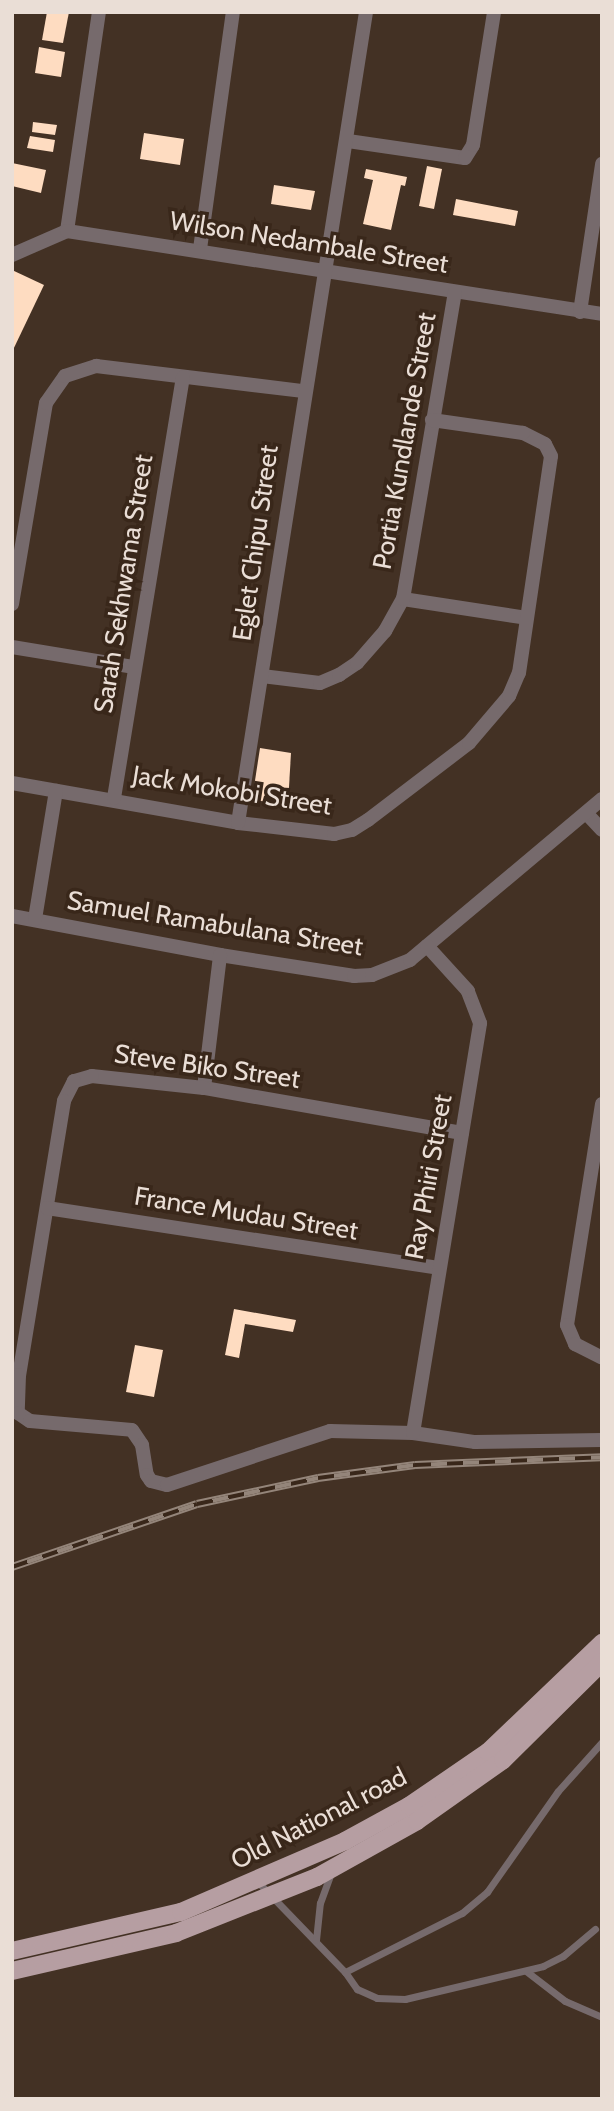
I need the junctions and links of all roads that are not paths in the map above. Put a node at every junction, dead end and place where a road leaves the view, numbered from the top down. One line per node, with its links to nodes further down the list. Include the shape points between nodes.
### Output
1 (99, 12): 7 (street)
2 (233, 12): 8 (street)
3 (366, 12): 5 (street, Eglet Chipu Street)
4 (494, 12): 5 (street, via 473,145 465,158)
5 (348, 141): 10 (street, Eglet Chipu Street)
6 (602, 164): 12 (street)
7 (67, 231): 8 (street, Wilson Nedambale Street); 9 (street)
8 (200, 249): 10 (street, Wilson Nedambale Street)
9 (12, 255)
10 (323, 271): 11 (street, Wilson Nedambale Street); 15 (street, Eglet Chipu Street)
11 (455, 292): 12 (street, Wilson Nedambale Street); 16 (street, Portia Kundlande Street)
12 (580, 312): 13 (street, Wilson Nedambale Street)
13 (602, 314)
14 (183, 378): 15 (street); 18 (street, via 96,366 79,368 52,387); 21 (street, Sarah Sekhwama Street)
15 (303, 391): 22 (street, Eglet Chipu Street)
16 (432, 419): 17 (street, Portia Kundlande Street); 19 (street, Jack Mokobi Street, via 523,433 549,450)
17 (403, 599): 19 (street); 22 (street, via 384,631 339,675 320,682)
18 (12, 604)
19 (527, 618): 28 (street, Jack Mokobi Street, via 519,673 496,713 469,743 368,820 334,834)
20 (12, 647): 21 (street)
21 (134, 667): 25 (street, Sarah Sekhwama Street)
22 (262, 677): 28 (street, Eglet Chipu Street)
23 (12, 783): 24 (street, Jack Mokobi Street)
24 (56, 792): 25 (street, Jack Mokobi Street); 31 (street)
25 (114, 798): 28 (street, Jack Mokobi Street)
26 (602, 799): 27 (street, Samuel Ramabulana Street)
27 (587, 814): 29 (street); 32 (street, Samuel Ramabulana Street)
28 (238, 823)
29 (602, 830)
30 (12, 916): 31 (street, Samuel Ramabulana Street)
31 (36, 919): 33 (street, Samuel Ramabulana Street)
32 (427, 946): 33 (street, Samuel Ramabulana Street, via 397,967 354,976); 36 (street, Ray Phiri Street, via 468,991 480,1023)
33 (220, 955): 34 (street)
34 (204, 1088): 36 (street, Steve Biko Street); 37 (street, Steve Biko Street, via 92,1076 74,1081 64,1101)
35 (602, 1104): 39 (street, via 567,1318 569,1337)
36 (462, 1133): 38 (street, Ray Phiri Street)
37 (47, 1208): 38 (street, France Mudau Street); 40 (street, Steve Biko Street, via 16,1401 24,1418 123,1426 139,1437 151,1481 167,1485 330,1431)
38 (438, 1268): 40 (street, Ray Phiri Street)
39 (602, 1358)
40 (413, 1433): 41 (street, via 475,1442)
41 (602, 1440)
42 (602, 1643): 46 (main road, Old National road, via 488,1752 409,1806)
43 (602, 1662): 45 (main road, Old National road, via 503,1760 417,1821)
44 (602, 1742): 52 (lane, via 558,1791 487,1892 453,1918)
45 (333, 1868): 47 (main road, Old National road); 49 (lane, via 320,1903)
46 (257, 1881): 47 (lane); 50 (main road, Old National road, via 158,1919)
47 (274, 1896): 49 (lane); 51 (main road, Old National road, via 142,1944)
48 (595, 1929): 53 (lane, via 562,1956)
49 (316, 1940): 52 (lane)
50 (12, 1951)
51 (12, 1971)
52 (345, 1972): 53 (lane, via 357,1989 377,1998 405,1999)
53 (519, 1973): 54 (lane, via 530,1970 565,2001)
54 (602, 2017)

